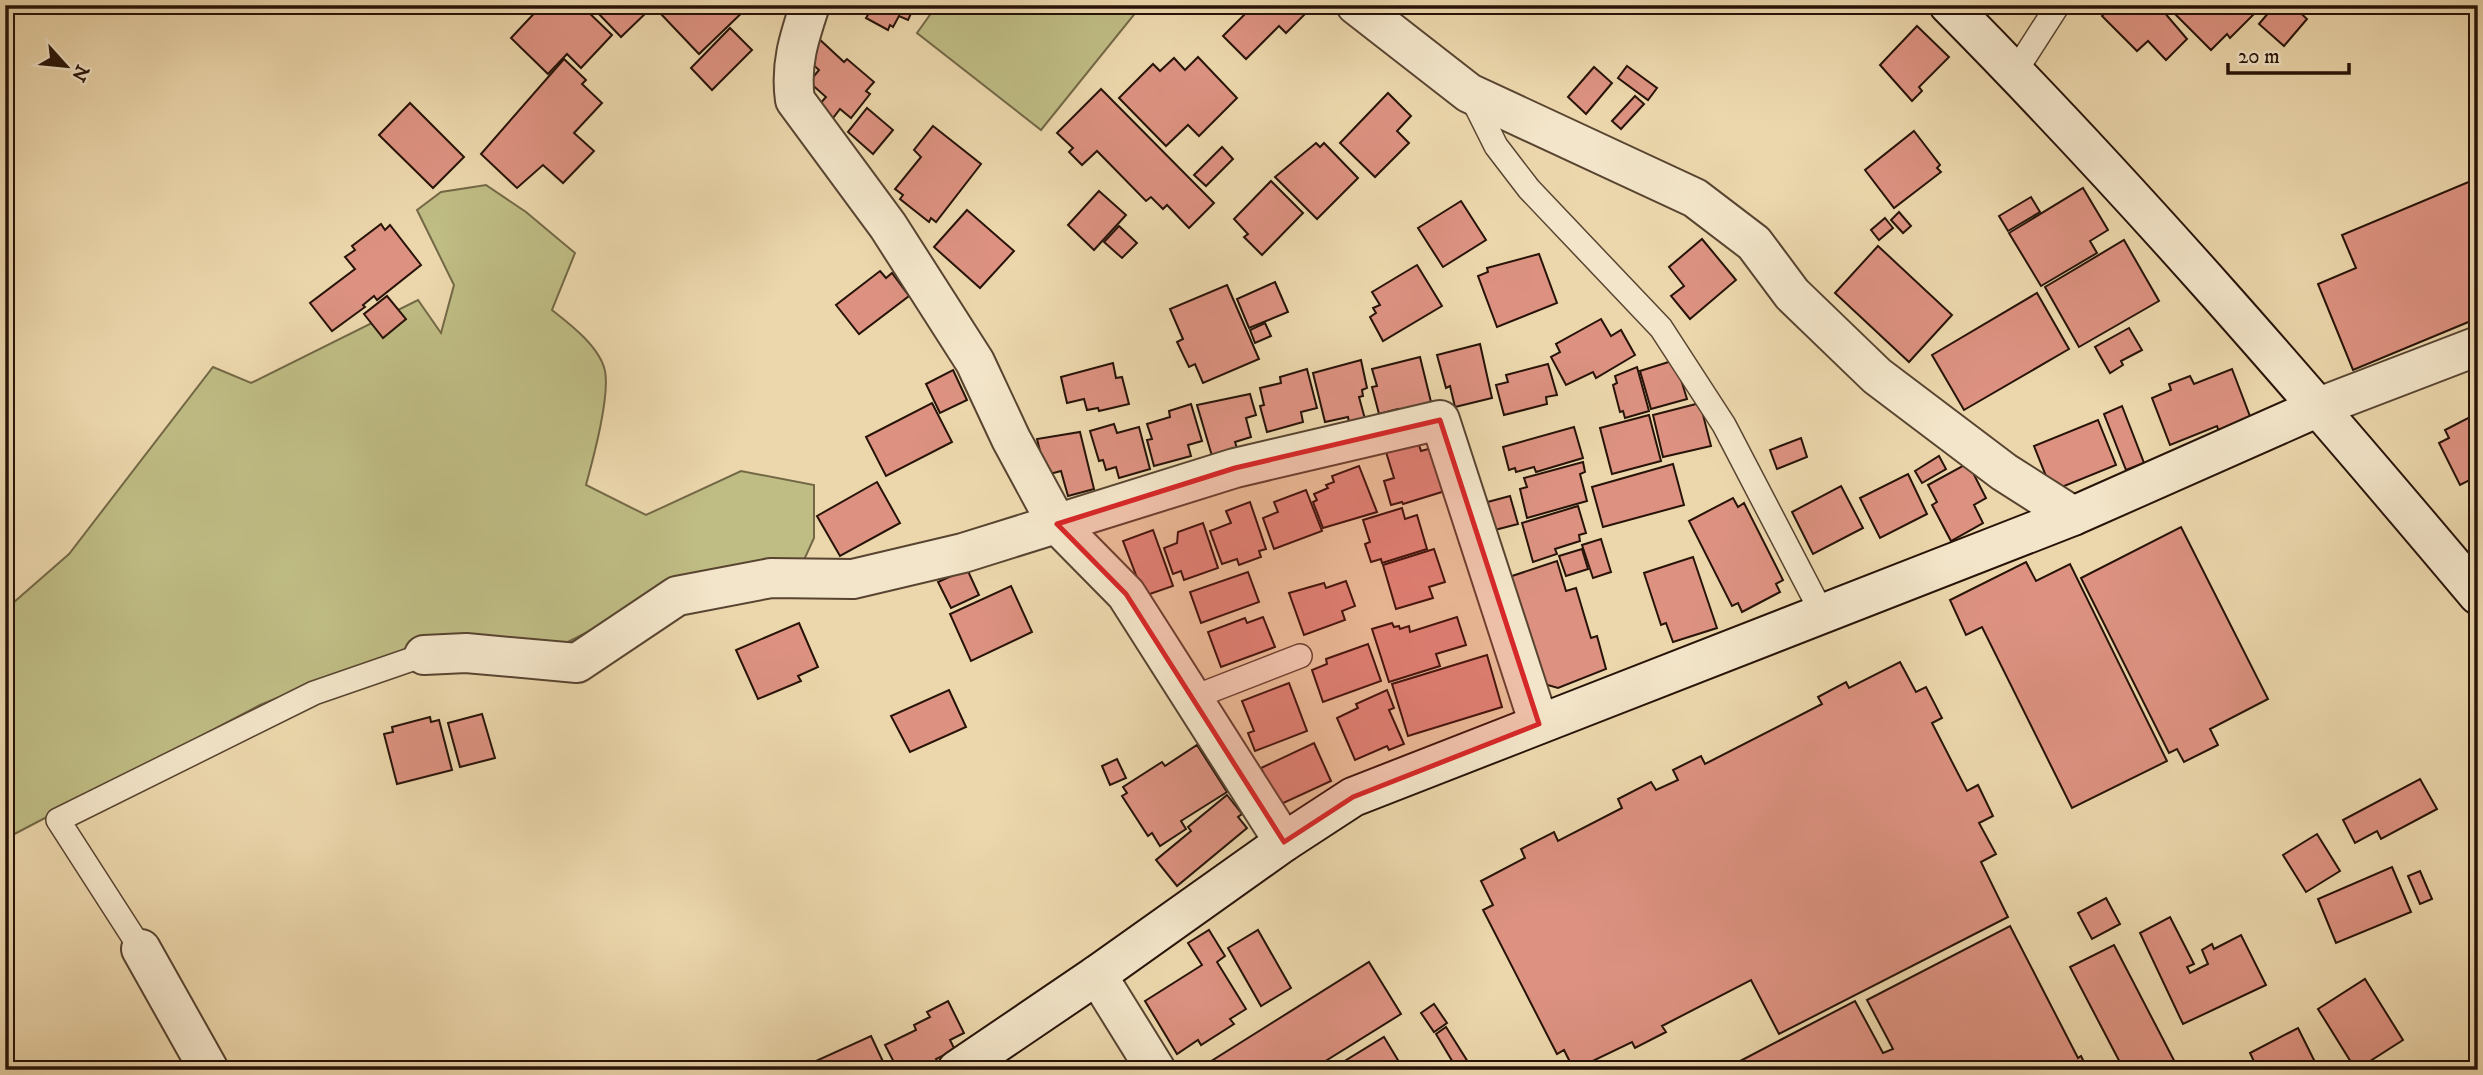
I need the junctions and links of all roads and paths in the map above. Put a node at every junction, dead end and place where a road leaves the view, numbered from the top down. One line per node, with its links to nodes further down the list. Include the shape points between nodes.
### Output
1 (810, 5): 10 (street, via 795,51 795,100 938,300 975,362)
2 (1356, 5): 6 (street)
3 (1949, 5): 5 (street)
4 (2057, 5): 5 (lane)
5 (2015, 72): 8 (street)
6 (1469, 93): 9 (street, via 1695,198 1754,243 1792,294 1877,376 2004,472); 12 (lane, via 1496,146 1529,190 1661,328 1724,425)
7 (2478, 346): 8 (street)
8 (2319, 407): 9 (street); 11 (street)
9 (2073, 516): 12 (street)
10 (1056, 524): 13 (street, via 963,553 853,579 771,578 677,596 578,663 466,653); 15 (street, via 1126,594); 16 (street, via 1235,468 1440,420)
11 (2478, 595)
12 (1822, 613): 16 (street)
13 (424, 655): 18 (lane, via 314,693 58,820)
14 (1300, 656): 15 (lane)
15 (1192, 698): 17 (street)
16 (1539, 724): 17 (street, via 1353,797)
17 (1284, 842): 19 (street)
18 (141, 949): 20 (street)
19 (1097, 975): 21 (street); 22 (street)
20 (209, 1070)
21 (957, 1070)
22 (1156, 1070)

